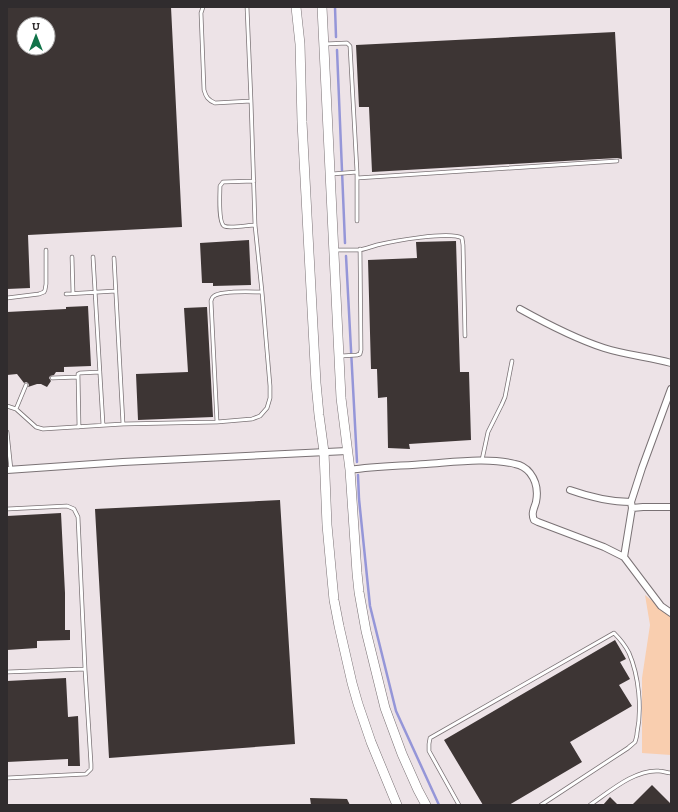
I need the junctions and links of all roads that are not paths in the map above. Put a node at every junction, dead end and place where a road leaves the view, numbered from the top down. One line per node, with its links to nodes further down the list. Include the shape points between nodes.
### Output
1 (202, 7): 6 (lane, via 206,97 215,104)
2 (246, 7): 6 (lane)
3 (296, 7): 44 (street, via 316,376)
4 (322, 7): 5 (street)
5 (323, 44): 8 (lane, via 347,43 350,46); 9 (street, via 328,136)
6 (251, 101): 11 (lane)
7 (617, 161): 10 (lane)
8 (357, 172): 9 (lane); 10 (lane)
9 (335, 174): 15 (street)
10 (357, 178): 12 (lane)
11 (254, 181): 13 (lane); 13 (lane, via 223,182 220,186 221,223 231,227)
12 (357, 221)
13 (255, 225): 22 (lane)
14 (46, 250): 25 (lane, via 44,292)
15 (333, 250): 16 (lane); 28 (street)
16 (360, 250): 27 (lane, via 429,236 462,238); 28 (lane, via 362,350 360,354)
17 (72, 257): 23 (lane)
18 (93, 257): 21 (lane)
19 (114, 258): 20 (lane)
20 (116, 291): 21 (lane); 39 (lane)
21 (95, 292): 23 (lane); 31 (lane)
22 (262, 292): 38 (lane, via 270,386 267,408 260,416 252,419); 38 (lane, via 221,294 212,297)
23 (73, 293): 24 (lane)
24 (66, 294)
25 (7, 298)
26 (520, 309): 30 (street, via 589,343)
27 (465, 336)
28 (343, 356): 43 (street, via 342,398)
29 (512, 361): 45 (lane, via 504,397 488,432)
30 (671, 363)
31 (100, 372): 32 (lane, via 80,373); 40 (lane)
32 (78, 377): 33 (lane); 41 (lane)
33 (52, 378)
34 (26, 385): 37 (lane)
35 (671, 389): 49 (street, via 642,468)
36 (7, 406): 37 (lane)
37 (16, 409): 41 (lane, via 36,427)
38 (217, 422): 39 (lane)
39 (123, 424): 40 (lane)
40 (103, 425): 41 (lane)
41 (79, 427)
42 (7, 432): 46 (lane)
43 (347, 451): 44 (street); 47 (street)
44 (324, 452): 46 (street); 58 (street, via 332,579 339,626 358,704)
45 (482, 460): 47 (street); 52 (street, via 515,464 530,473 537,489 532,513 534,520)
46 (9, 470)
47 (350, 470): 59 (street, via 357,573 366,631 385,708 402,754)
48 (570, 490): 49 (street, via 592,498)
49 (632, 505): 50 (street); 52 (street)
50 (671, 507)
51 (7, 509): 54 (lane, via 67,506 74,509 78,517)
52 (624, 557): 53 (street, via 661,606)
53 (671, 613)
54 (85, 669): 55 (lane); 57 (lane, via 91,769 86,774)
55 (7, 672)
56 (671, 774): 62 (lane, via 658,770 632,776)
57 (7, 778)
58 (395, 804)
59 (426, 805)
60 (459, 805): 61 (lane, via 429,750 430,738 614,633 628,652 637,682 640,708 636,741)
61 (542, 805)
62 (590, 805)

